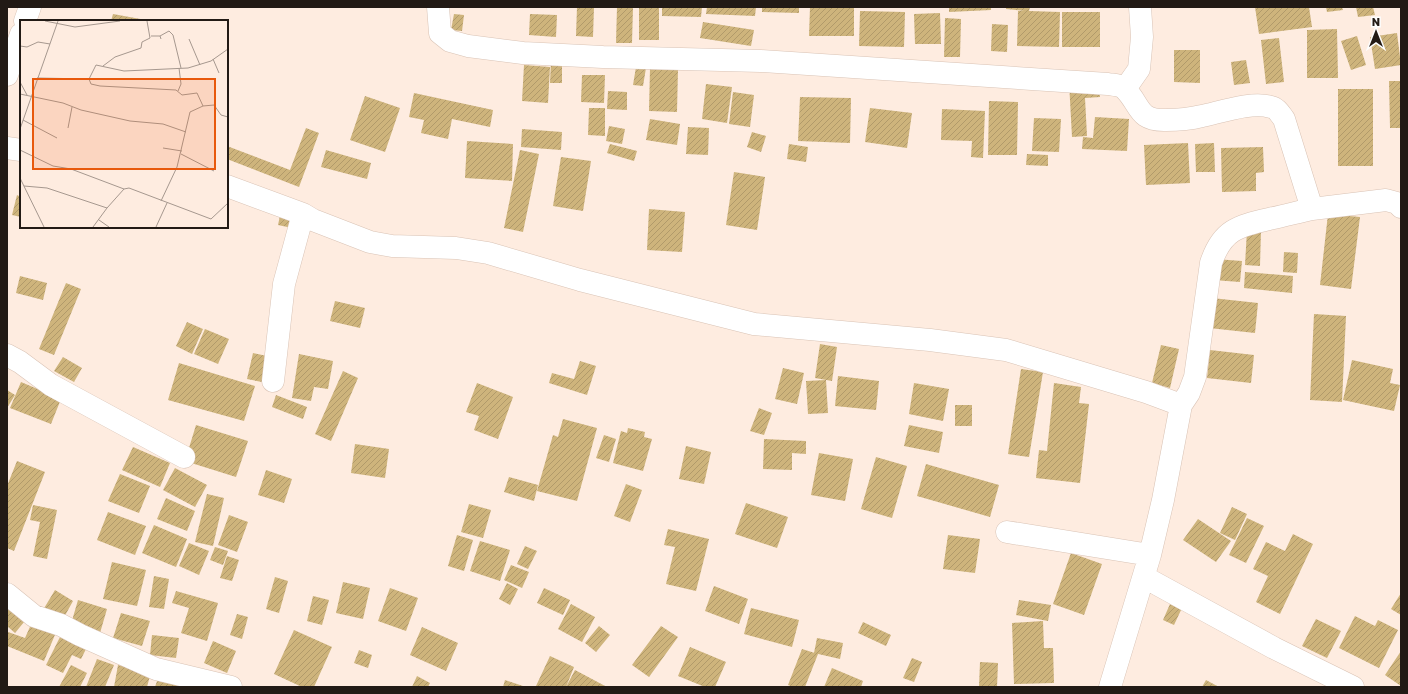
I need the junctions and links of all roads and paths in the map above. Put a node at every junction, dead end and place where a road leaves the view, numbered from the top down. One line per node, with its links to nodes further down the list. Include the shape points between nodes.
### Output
1 (30, 7): 4 (street)
2 (438, 7): 7 (street, via 440,33 450,41 468,46 523,53 761,61 1108,84)
3 (1140, 7): 7 (street, via 1142,37 1139,69)
4 (25, 20)
5 (20, 37): 6 (street)
6 (7, 75)
7 (1125, 88): 12 (street, via 1140,112 1153,120 1200,117 1260,105 1272,107 1284,119)
8 (7, 148): 9 (street)
9 (20, 150)
10 (228, 186): 13 (street)
11 (1401, 206): 12 (street, via 1386,200)
12 (1312, 209): 16 (street, via 1243,225 1229,233 1221,242 1211,263 1195,377)
13 (303, 214): 15 (street, via 284,284); 16 (street, via 370,242 392,246 456,248 488,253 580,280 754,324 930,340 1006,350)
14 (7, 356): 17 (street, via 20,362 51,385)
15 (273, 380)
16 (1181, 405): 19 (street)
17 (184, 457)
18 (1007, 532): 19 (street)
19 (1150, 555): 20 (street)
20 (1144, 577): 23 (street); 24 (street, via 1274,648)
21 (7, 594): 22 (street, via 34,616 61,625 156,669)
22 (231, 687)
23 (1110, 687)
24 (1353, 687)

